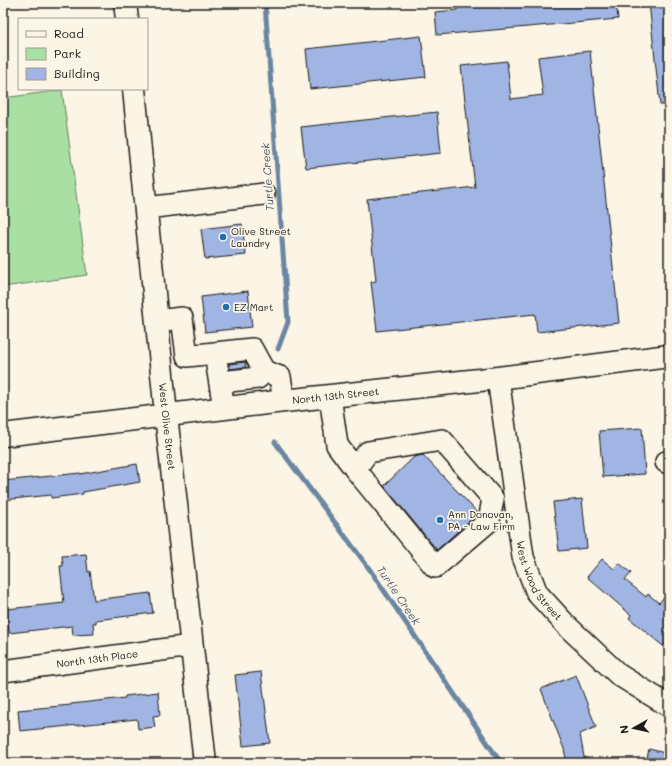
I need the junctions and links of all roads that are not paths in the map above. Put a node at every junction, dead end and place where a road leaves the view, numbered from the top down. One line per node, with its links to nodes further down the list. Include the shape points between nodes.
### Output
1 (125, 3): 2 (main road)
2 (127, 18)
3 (134, 90): 5 (main road, West Olive Street)
4 (264, 194): 5 (street)
5 (146, 208): 6 (main road, West Olive Street)
6 (157, 321): 7 (street, via 182,318 187,356); 15 (main road, West Olive Street)
7 (215, 354): 9 (street, via 252,349); 11 (street)
8 (669, 356): 10 (main road, North 13th Street)
9 (264, 371): 11 (street, via 258,378); 13 (street, via 280,377)
10 (498, 378): 12 (main road, North 13th Street); 18 (street, West Wood Street)
11 (220, 382): 14 (street)
12 (330, 396): 13 (main road, North 13th Street); 17 (street, via 337,445)
13 (284, 401): 14 (main road, North 13th Street)
14 (224, 408): 15 (main road, North 13th Street)
15 (166, 415): 16 (main road, North 13th Street); 20 (main road, West Olive Street)
16 (3, 435)
17 (355, 470): 19 (street, via 368,452 442,440); 19 (street, via 435,567 489,521)
18 (514, 497): 19 (street); 22 (street, West Wood Street, via 523,557 537,593 567,626 619,675)
19 (493, 499)
20 (191, 646): 21 (street, North 13th Place); 23 (main road, West Olive Street)
21 (3, 671)
22 (669, 706)
23 (205, 763)

